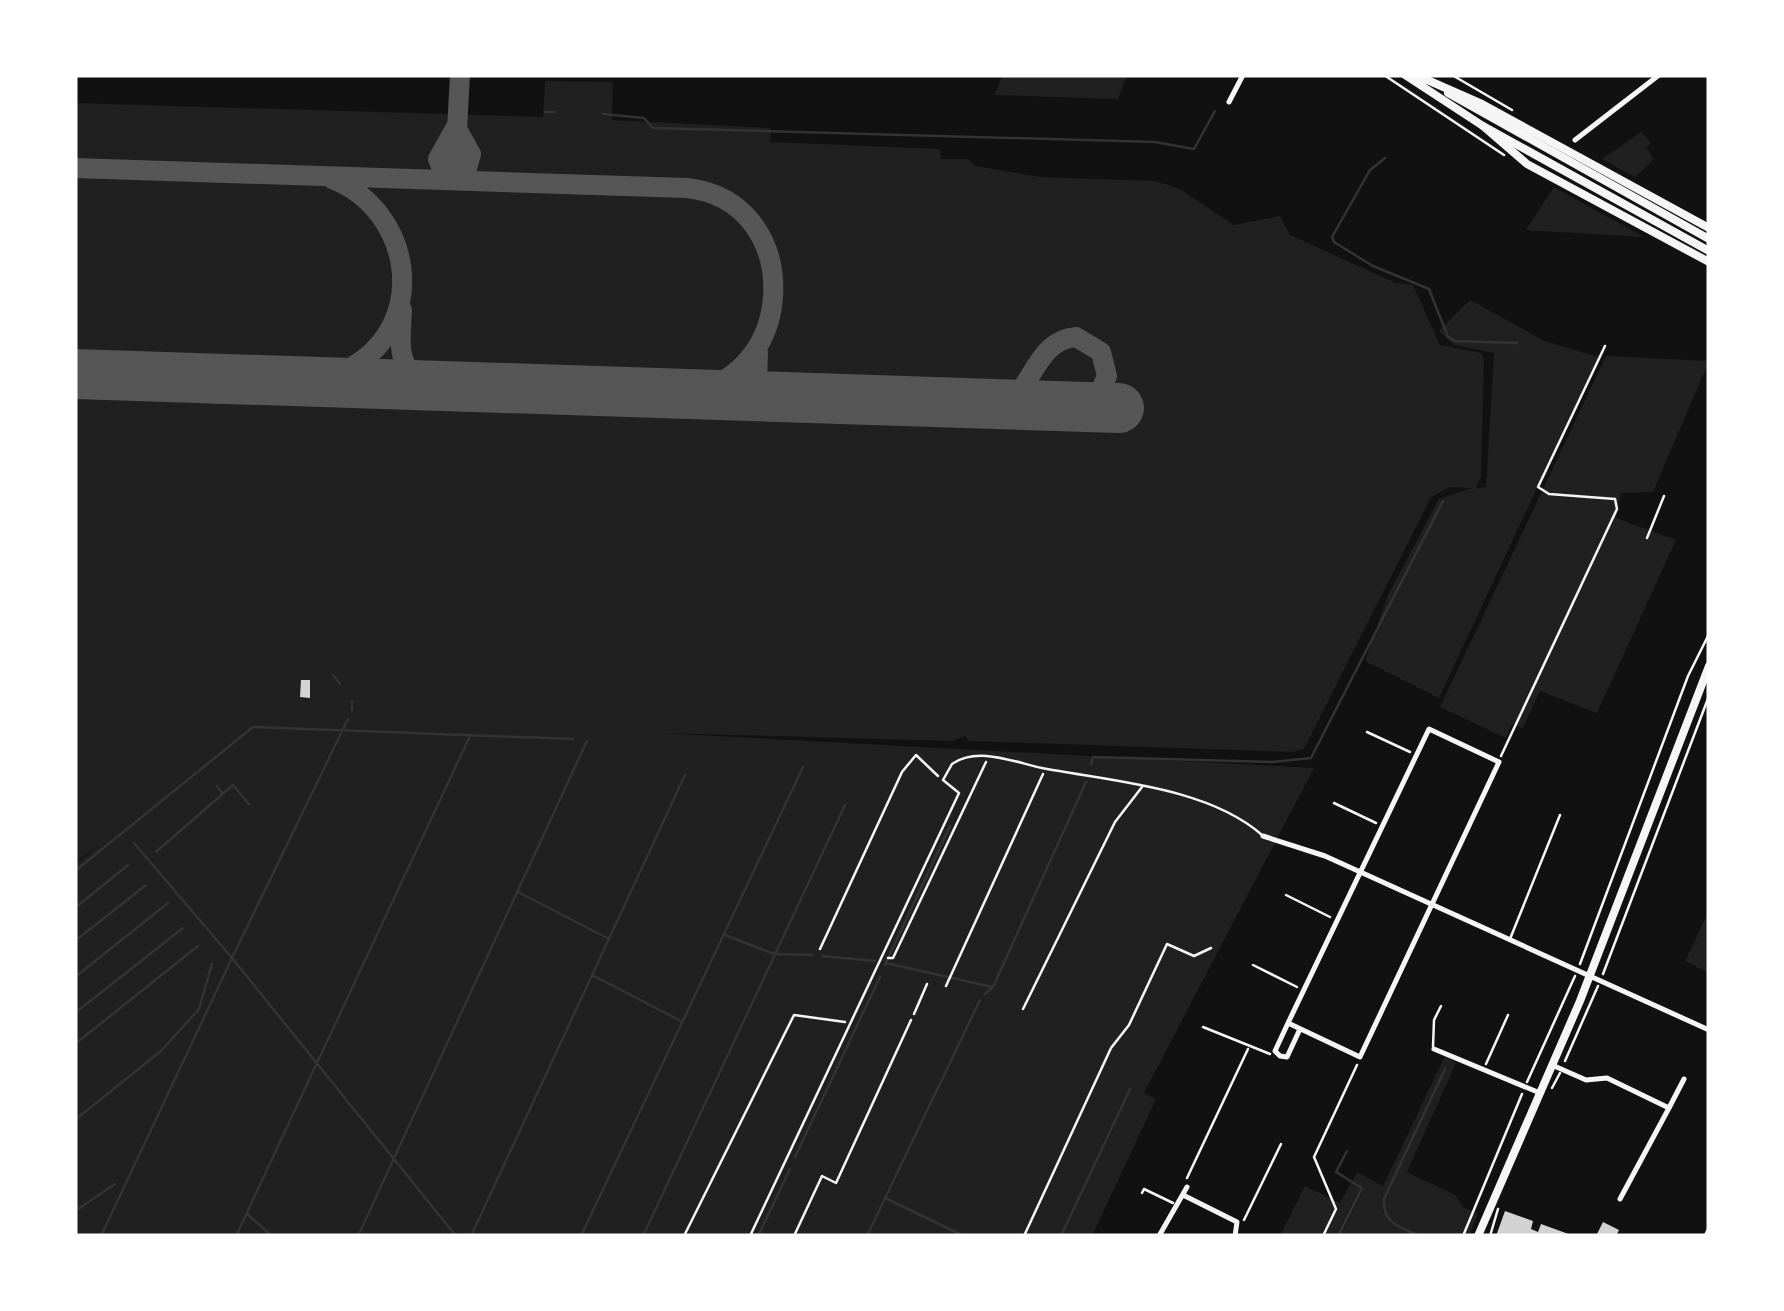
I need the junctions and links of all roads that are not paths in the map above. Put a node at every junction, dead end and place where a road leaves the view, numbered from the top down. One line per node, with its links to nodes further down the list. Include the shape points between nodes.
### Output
1 (1242, 75): 6 (street)
2 (1405, 75): 7 (main road)
3 (1416, 75): 5 (main road)
4 (1659, 75): 8 (street)
5 (1448, 93): 9 (main road, via 1482,104); 10 (main road)
6 (1229, 102)
7 (1482, 126): 11 (main road); 12 (main road, via 1527,164)
8 (1575, 140)
9 (1709, 228)
10 (1709, 239)
11 (1709, 251)
12 (1709, 262)
13 (1709, 666): 20 (main road)
14 (1143, 786): 16 (lane, via 1209,807); 23 (lane, via 1115,822); 36 (lane, via 988,756 958,759 943,780 959,793)
15 (1560, 815): 19 (lane)
16 (1263, 836): 17 (street)
17 (1360, 872): 18 (street); 18 (street, via 1429,728 1499,762); 25 (street)
18 (1433, 906): 19 (street); 26 (street, via 1360,1057)
19 (1510, 940): 20 (street)
20 (1590, 976): 27 (street); 29 (main road)
21 (927, 984): 24 (lane)
22 (1440, 1006): 28 (lane)
23 (1024, 1008)
24 (914, 1014)
25 (1288, 1023): 26 (street); 26 (street, via 1275,1052 1287,1057)
26 (1300, 1029)
27 (1709, 1030)
28 (1434, 1049): 31 (street)
29 (1552, 1064): 31 (main road); 32 (street, via 1586,1080 1607,1078)
30 (1684, 1079): 32 (street)
31 (1540, 1093): 39 (main road)
32 (1669, 1108): 35 (street)
33 (1187, 1187): 34 (street)
34 (1185, 1196): 37 (street); 38 (street, via 1240,1224)
35 (1620, 1199)
36 (750, 1236)
37 (1159, 1236)
38 (1235, 1236)
39 (1478, 1236)

